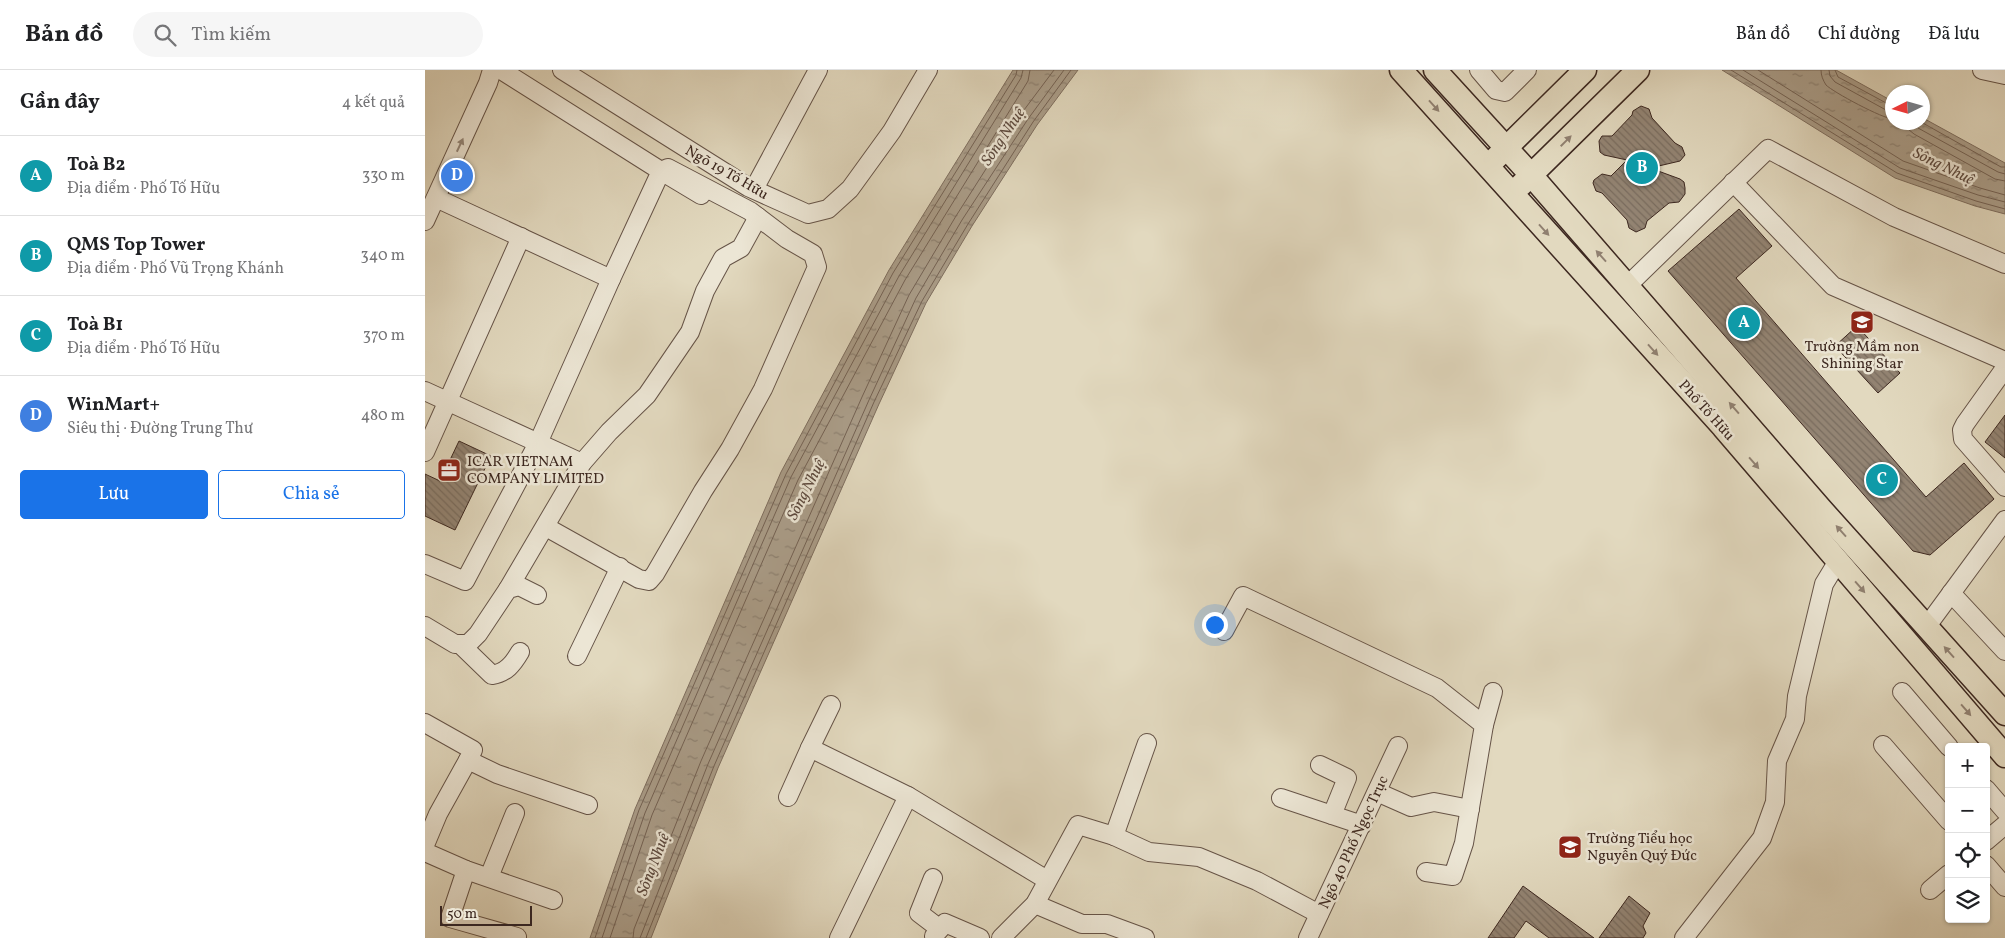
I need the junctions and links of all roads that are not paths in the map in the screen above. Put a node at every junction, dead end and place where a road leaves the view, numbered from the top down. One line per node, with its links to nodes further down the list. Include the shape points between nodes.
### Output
1 (492, 70): 22 (street, one-way to 1)
2 (501, 70): 16 (street)
3 (562, 70): 19 (street, Ngõ 19 Tố Hữu)
4 (817, 70): 19 (street)
5 (928, 70): 19 (street, Ngõ 19 Tố Hữu, via 892,131 850,188 828,209 808,214)
6 (1401, 70): 15 (main road, Phố Tố Hữu, one-way to 15)
7 (1435, 70): 14 (main road, Phố Tố Hữu)
8 (1479, 70): 9 (street, via 1496,90 1505,92)
9 (1527, 70)
10 (1585, 70): 14 (main road)
11 (1638, 70): 17 (main road, one-way to 11)
12 (1982, 70): 13 (street)
13 (2005, 75)
14 (1507, 148): 15 (main road); 17 (main road, Phố Tố Hữu)
15 (1487, 166): 20 (main road, Phố Tố Hữu)
16 (661, 172): 21 (street); 23 (street, via 668,168); 27 (street)
17 (1531, 175): 20 (main road); 28 (main road, Phố Tố Hữu, one-way to 17)
18 (1733, 182): 26 (street, via 1768,148 1894,217); 28 (street); 30 (street, via 1833,286)
19 (754, 189)
20 (1511, 194): 32 (main road, Phố Tố Hữu, one-way to 32)
21 (701, 195)
22 (436, 198): 24 (street); 25 (street)
23 (758, 217): 37 (street, via 741,248 723,258 705,291 690,332 647,395); 43 (street, via 813,254 817,267 763,389 655,574 649,581 639,580)
24 (425, 221)
25 (521, 237): 27 (street); 34 (street)
26 (2005, 264)
27 (611, 279): 35 (street)
28 (1627, 286): 29 (main road, Phố Tố Hữu)
29 (1691, 358): 32 (main road); 48 (main road, Phố Tố Hữu, one-way to 29)
30 (2005, 361)
31 (2005, 368): 38 (street, via 1965,424 1962,435)
32 (1675, 374): 41 (main road, Phố Tố Hữu, one-way to 41)
33 (425, 391): 34 (street)
34 (448, 402): 35 (street); 36 (street)
35 (538, 443): 37 (street); 42 (street, via 465,581)
36 (425, 452)
37 (583, 463): 40 (street)
38 (2005, 487)
39 (2004, 522): 45 (street)
40 (546, 527): 43 (street); 44 (street)
41 (1838, 561): 65 (main road, Phố Tố Hữu, one-way to 65); 104 (street, via 1824,584 1797,696 1795,719 1777,761 1775,802 1762,838)
42 (425, 564)
43 (620, 567): 53 (street)
44 (508, 589): 46 (street, via 519,586); 50 (street, via 478,634 468,644)
45 (1951, 593): 48 (street); 51 (street)
46 (537, 594)
47 (425, 626): 50 (street)
48 (1927, 626): 57 (main road, Phố Tố Hữu, one-way to 48)
49 (1224, 631): 59 (street, via 1243,596 1437,688)
50 (460, 644): 52 (street, via 492,675 501,674 514,663)
51 (2005, 651)
52 (520, 652)
53 (577, 656)
54 (1493, 692): 59 (street)
55 (1902, 692): 61 (street)
56 (831, 705): 64 (street)
57 (2005, 714)
58 (425, 724): 66 (street, via 473,750)
59 (1484, 725): 74 (street)
60 (1147, 743): 81 (street)
61 (1946, 743)
62 (1883, 745): 78 (street)
63 (1398, 746): 68 (street, Ngõ 40 Phố Ngọc Trục)
64 (810, 748): 70 (street); 71 (street)
65 (2005, 756)
66 (469, 760): 73 (street, via 497,774); 83 (street, via 438,814)
67 (1320, 765): 77 (street, via 1347,778)
68 (1377, 792): 74 (street, via 1411,807 1434,802); 80 (street, Ngõ 40 Phố Ngọc Trục)
69 (1990, 794): 75 (street)
70 (908, 796): 91 (street); 99 (street)
71 (788, 797)
72 (1281, 798): 77 (street)
73 (588, 805)
74 (1469, 809): 87 (street, via 1453,876)
75 (2005, 811)
76 (515, 813): 88 (street)
77 (1332, 815): 80 (street)
78 (1945, 816)
79 (2005, 824): 82 (street)
80 (1362, 825): 96 (street, Ngõ 40 Phố Ngọc Trục)
81 (1114, 836): 91 (street, via 1078,825); 96 (street, via 1149,852 1199,857 1257,881)
82 (1990, 837)
83 (425, 845)
84 (425, 852): 85 (street)
85 (466, 870): 88 (street); 98 (street, via 450,918)
86 (1990, 870): 92 (street)
87 (1426, 872)
88 (489, 877): 94 (street)
89 (1945, 877): 93 (street)
90 (933, 878): 97 (street, via 915,909)
91 (1047, 880): 95 (street)
92 (2005, 888)
93 (1930, 890)
94 (553, 900)
95 (1035, 904): 101 (street); 102 (street, via 1082,924 1107,924)
96 (1319, 914): 103 (street, Ngõ 40 Phố Ngọc Trục)
97 (936, 934): 100 (street, via 945,923)
98 (517, 937)
99 (839, 938)
100 (980, 938)
101 (1001, 938)
102 (1145, 938)
103 (1308, 938)
104 (1684, 938)

